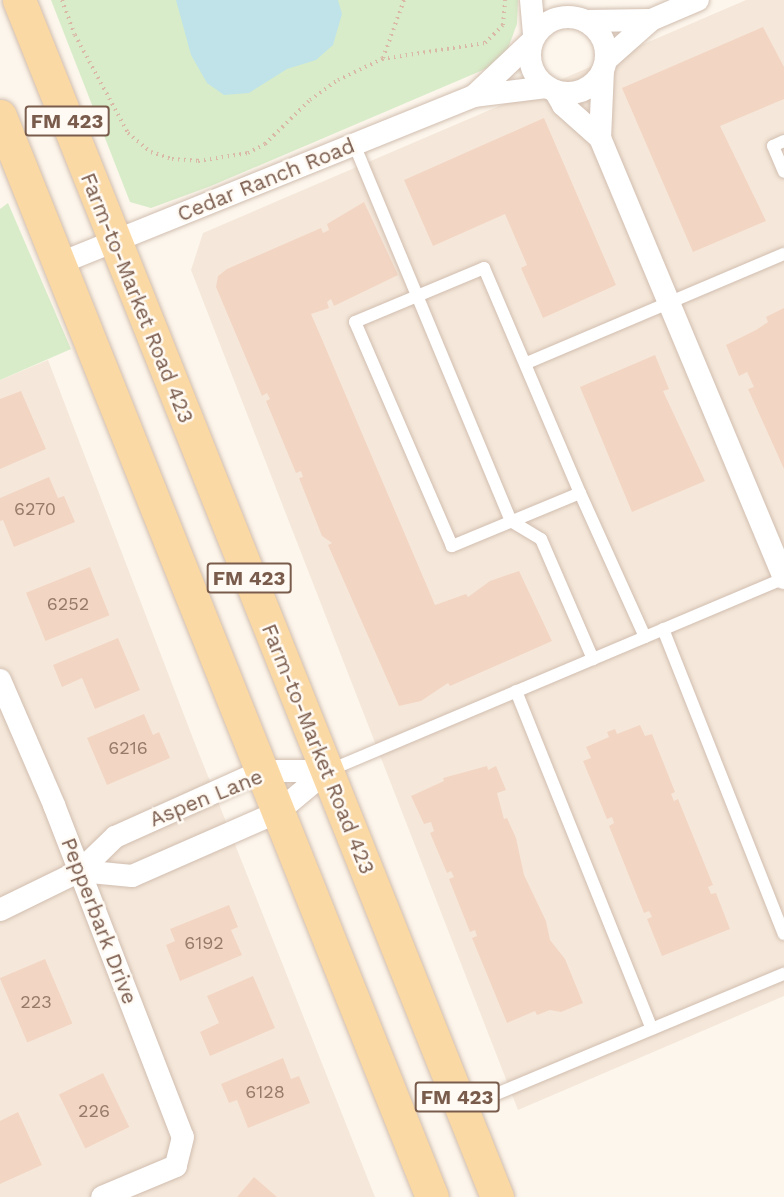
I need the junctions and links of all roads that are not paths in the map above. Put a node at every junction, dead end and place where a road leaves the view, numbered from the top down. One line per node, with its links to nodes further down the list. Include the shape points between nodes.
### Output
1 (19, 0): 15 (main road, Farm-to-Market Road 423 / FM 423)
2 (531, 0): 6 (street)
3 (698, 0): 5 (street)
4 (574, 12): 5 (street); 6 (street, via 551,20); 7 (street, via 604,41)
5 (651, 20): 7 (street)
6 (533, 38): 8 (street, via 531,65); 9 (street, Cedar Ranch Road)
7 (604, 65): 8 (street, via 583,90); 11 (street)
8 (551, 89): 9 (street, Cedar Ranch Road); 11 (street)
9 (474, 96): 13 (street, Cedar Ranch Road)
10 (0, 116): 17 (main road, FM 423)
11 (600, 138): 19 (street)
12 (784, 141): 14 (lane, via 773,146)
13 (354, 144): 15 (street, Cedar Ranch Road); 18 (lane)
14 (784, 172)
15 (114, 242): 17 (street, Cedar Ranch Road); 30 (main road, Farm-to-Market Road 423 / FM 423)
16 (784, 254): 19 (lane)
17 (58, 264): 29 (main road, FM 423)
18 (417, 298): 20 (lane, via 484,268); 22 (lane); 22 (lane, via 355,322 452,546)
19 (669, 303): 20 (lane); 23 (street)
20 (527, 363): 21 (lane)
21 (580, 493): 22 (lane); 25 (lane)
22 (511, 521): 26 (lane, via 541,539)
23 (784, 578): 24 (lane)
24 (663, 629): 25 (lane); 34 (lane)
25 (645, 637): 26 (lane)
26 (593, 659): 28 (lane)
27 (0, 680): 32 (street, Pepperbark Drive)
28 (516, 691): 30 (lane); 36 (lane)
29 (262, 771): 30 (street, Aspen Lane); 31 (main road, FM 423); 32 (street, Aspen Lane, via 115,837)
30 (327, 771): 31 (street, Aspen Lane); 37 (main road, Farm-to-Market Road 423 / FM 423)
31 (278, 812): 32 (street, Aspen Lane, via 132,876); 39 (main road, FM 423)
32 (80, 871): 33 (street, Aspen Lane); 38 (street, Pepperbark Drive, via 183,1137 176,1166)
33 (0, 910)
34 (784, 934)
35 (784, 974): 36 (lane)
36 (651, 1029): 37 (lane)
37 (461, 1109): 40 (main road, Farm-to-Market Road 423 / FM 423)
38 (102, 1197)
39 (432, 1197)
40 (497, 1197)

